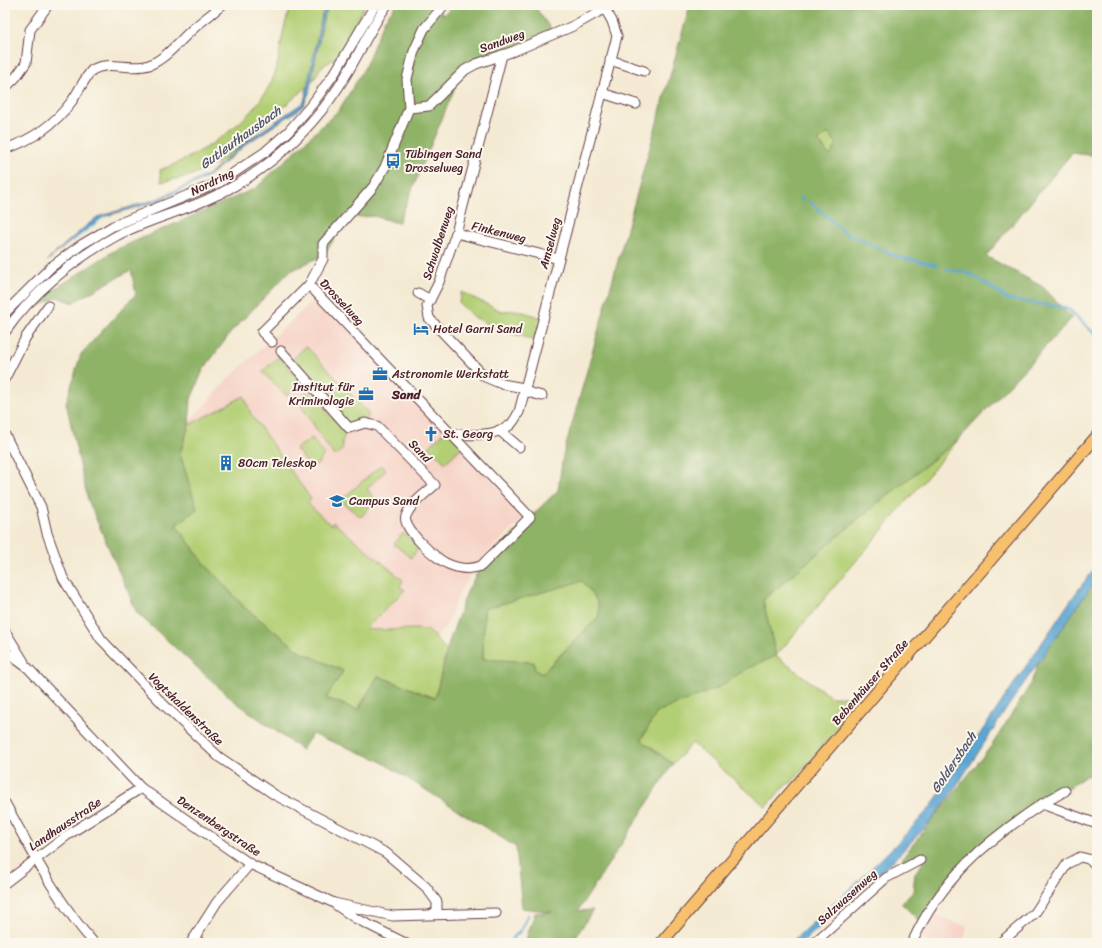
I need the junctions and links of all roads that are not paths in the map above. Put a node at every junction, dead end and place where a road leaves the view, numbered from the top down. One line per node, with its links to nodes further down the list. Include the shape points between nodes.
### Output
1 (48, 5): 10 (street, via 30,30 26,63)
2 (222, 5): 14 (street, via 170,51 150,64 136,68 111,65 92,70 64,112 37,135 22,144)
3 (375, 5): 21 (street, Nordring, via 336,71 313,103 288,132 265,152 220,182 113,226 51,267)
4 (388, 5): 22 (street, Nordring, via 346,76 322,108 295,139 271,161 224,192 117,236 57,276)
5 (444, 5): 13 (street, Drosselweg, via 424,29 414,51 407,79)
6 (606, 6): 7 (street, Sandweg, via 573,26); 8 (street, Amselweg, via 617,36)
7 (502, 55): 13 (street, Sandweg, via 465,70 429,106); 15 (street, Schwalbenweg)
8 (610, 60): 9 (street); 11 (street, Amselweg)
9 (644, 71)
10 (5, 88)
11 (602, 93): 12 (street); 16 (street, Amselweg)
12 (636, 104)
13 (409, 108): 17 (street, Drosselweg, via 385,167 373,186 323,244 324,259)
14 (5, 149)
15 (456, 233): 16 (street, Finkenweg); 19 (street, Schwalbenweg, via 440,282)
16 (558, 259): 27 (street, Amselweg)
17 (309, 285): 24 (street, via 262,332); 30 (street, Drosselweg)
18 (418, 293): 19 (street)
19 (430, 300): 27 (street, Schwalbenweg, via 427,306 429,318 485,377)
20 (48, 306): 26 (street, via 26,337)
21 (5, 311): 22 (street)
22 (14, 319): 23 (street, Nordring)
23 (5, 332)
24 (272, 342)
25 (282, 351): 34 (street, Sand, via 349,428 365,423 377,426 435,485 409,509 404,523 409,530 446,563 459,568 473,569)
26 (5, 378)
27 (524, 389): 28 (street, Schwalbenweg); 29 (street, Amselweg, via 519,412 513,422)
28 (542, 396)
29 (499, 430): 30 (street, Amselweg, via 476,436); 33 (street)
30 (452, 434): 34 (street, Drosselweg, via 530,517)
31 (5, 435): 50 (street, Vogtshaldenstraße, via 41,507 63,578 101,639 163,704 219,757 276,795 386,853 412,873 437,902 437,911)
32 (1097, 436): 55 (main road, Bebenhäuser Straße)
33 (519, 446)
34 (481, 566)
35 (6, 634): 37 (street)
36 (5, 651): 37 (street, Denzenbergstraße)
37 (28, 668): 38 (street, Denzenbergstraße)
38 (141, 788): 43 (street, Landhausstraße); 45 (street, Denzenbergstraße)
39 (1065, 791): 41 (street)
40 (5, 804): 43 (street)
41 (1042, 804): 42 (street); 57 (street, via 960,869 922,920)
42 (1097, 824)
43 (36, 858): 47 (street, Landhausstraße); 52 (street, via 79,926)
44 (920, 860): 56 (street, Salzwasenweg, via 886,878)
45 (250, 864): 48 (street, Denzenbergstraße); 51 (street, via 217,902)
46 (1097, 865): 58 (street, via 1080,857 1067,864 1035,913)
47 (5, 883)
48 (334, 903): 50 (street, Denzenbergstraße, via 393,916); 54 (street, via 355,918)
49 (496, 913): 50 (street, Denzenbergstraße)
50 (432, 914)
51 (192, 941): 53 (street)
52 (94, 943)
53 (202, 943)
54 (406, 943)
55 (661, 943)
56 (814, 943)
57 (912, 943)
58 (1000, 943)

